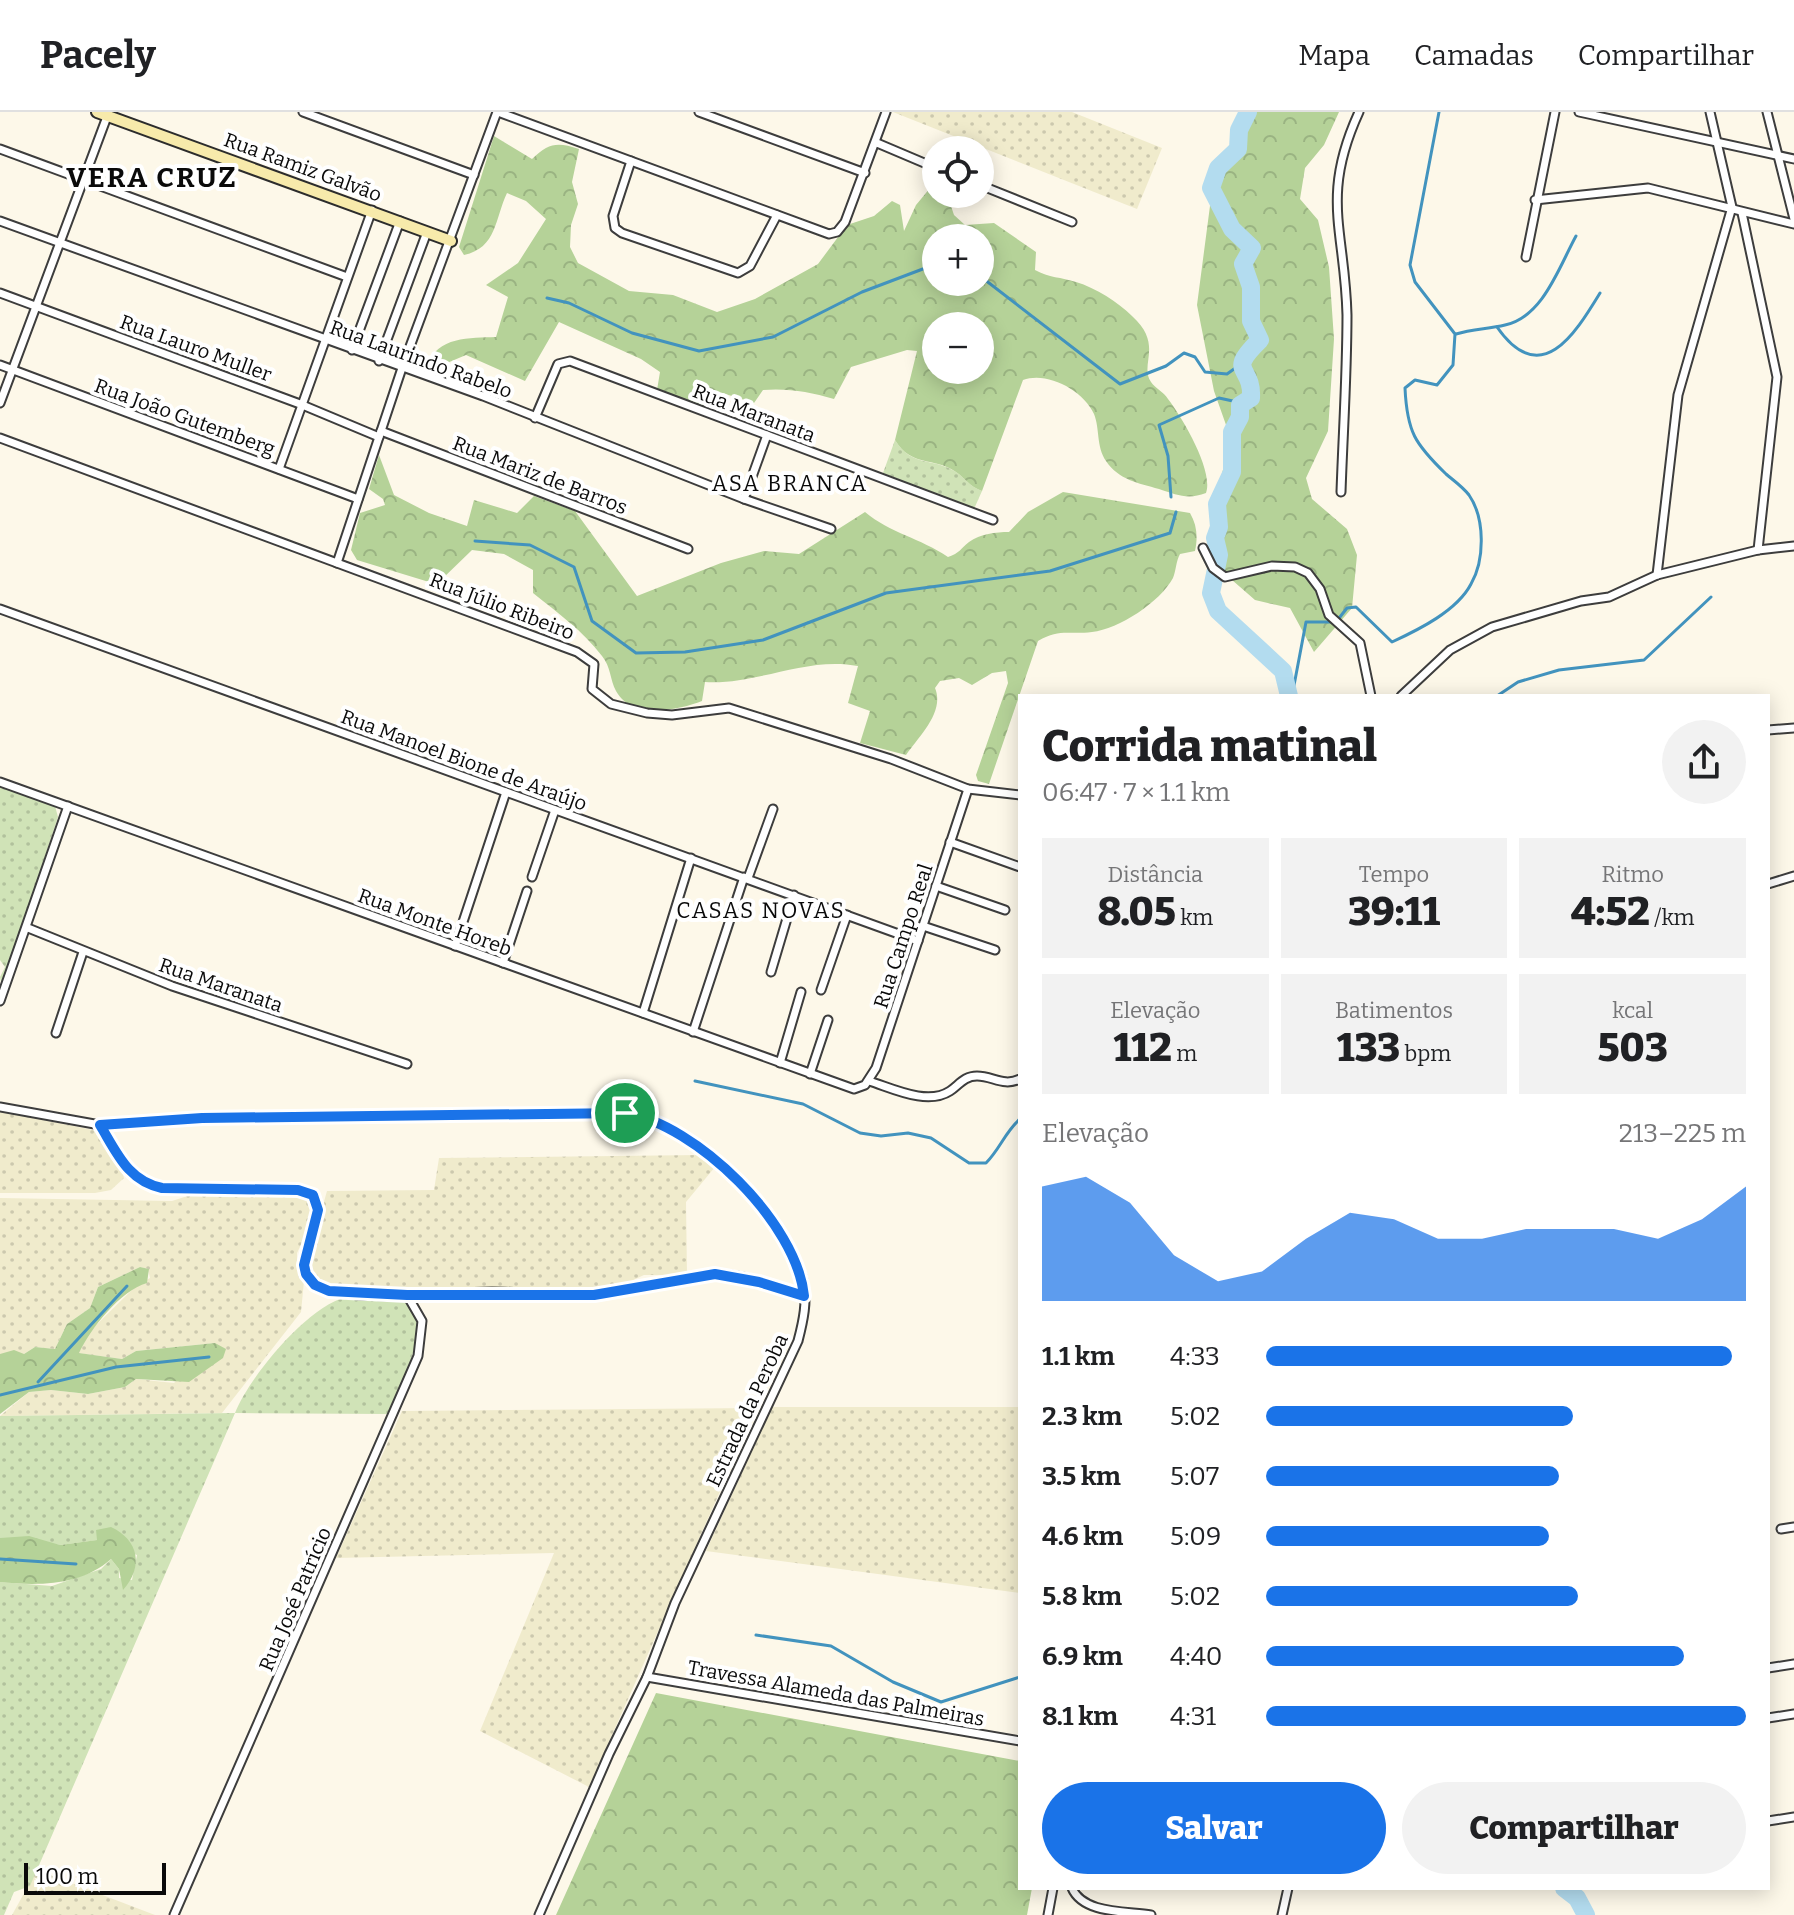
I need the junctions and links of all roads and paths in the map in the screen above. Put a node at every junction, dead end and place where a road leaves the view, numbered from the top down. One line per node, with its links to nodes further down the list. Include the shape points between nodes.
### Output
1 (303, 112): 19 (street)
2 (497, 112): 16 (street); 19 (street)
3 (699, 112): 18 (street)
4 (886, 112): 12 (street)
5 (1359, 112): 51 (street, via 1335,183 1346,299)
6 (1555, 112): 22 (street)
7 (1579, 112): 11 (street)
8 (1710, 112): 11 (street)
9 (1767, 112): 14 (street)
10 (104, 113): 20 (street); 24 (street, Rua Ramiz Galvão)
11 (1717, 141): 14 (street); 23 (street)
12 (877, 143): 17 (street); 18 (street)
13 (0, 149): 20 (street)
14 (1780, 156): 15 (street); 30 (street)
15 (1794, 159)
16 (631, 161): 26 (street); 26 (street, via 613,216 622,233 738,273 750,266)
17 (922, 162)
18 (865, 173): 26 (street, via 837,232 820,232)
19 (474, 175): 32 (street)
20 (83, 179): 33 (street); 35 (street)
21 (994, 191): 29 (street)
22 (1535, 200): 23 (street, via 1648,188); 34 (street)
23 (1732, 207): 25 (street); 61 (street, via 1678,395)
24 (372, 210): 28 (street, Rua Ramiz Galvão); 35 (street)
25 (1742, 213): 30 (street); 59 (street, via 1777,377)
26 (777, 215)
27 (0, 221): 33 (street, Rua Laurindo Rabelo)
28 (400, 221): 31 (street, Rua Ramiz Galvão); 39 (street)
29 (1072, 222)
30 (1794, 222)
31 (427, 232): 32 (street, Rua Ramiz Galvão); 40 (street)
32 (451, 241): 42 (street)
33 (60, 242): 37 (street); 38 (street, Rua Laurindo Rabelo)
34 (1526, 257)
35 (347, 277): 38 (street)
36 (0, 293): 37 (street, Rua Lauro Muller)
37 (36, 306): 43 (street); 45 (street, Rua Lauro Muller)
38 (325, 342): 39 (street, Rua Laurindo Rabelo); 45 (street)
39 (352, 350): 40 (street, Rua Laurindo Rabelo)
40 (379, 361): 42 (street, Rua Laurindo Rabelo)
41 (0, 365): 43 (street, Rua João Gutemberg)
42 (402, 368): 46 (street, Rua Laurindo Rabelo); 47 (street)
43 (12, 370): 44 (street); 50 (street, Rua João Gutemberg)
44 (0, 403)
45 (300, 404): 47 (street, Rua Lauro Muller); 50 (street)
46 (535, 418): 48 (street, Rua Maranata, via 555,369 565,360); 53 (street, Rua Laurindo Rabelo)
47 (380, 434): 52 (street); 58 (street, Rua Mariz de Barros)
48 (767, 435): 53 (street); 54 (street, Rua Maranata)
49 (0, 438): 60 (street, Rua Júlio Ribeiro)
50 (279, 469): 52 (street, Rua João Gutemberg)
51 (1341, 492)
52 (358, 499): 60 (street)
53 (744, 499): 55 (street, Rua Laurindo Rabelo)
54 (993, 520)
55 (831, 529)
56 (1794, 546): 59 (street)
57 (1203, 548): 63 (street, via 1221,574 1282,566 1308,573 1331,617 1364,650)
58 (688, 549)
59 (1758, 550): 61 (street)
60 (337, 563): 68 (street, Rua Júlio Ribeiro, via 588,657 594,664 592,689 611,704 672,715 729,708)
61 (1657, 575): 64 (street, via 1609,597 1492,627 1450,650)
62 (0, 609): 69 (street, Rua Manoel Bione de Araújo)
63 (1371, 694)
64 (1403, 694)
65 (1794, 728): 66 (street)
66 (1770, 730)
67 (0, 782): 71 (street, Rua Monte Horeb)
68 (968, 789): 70 (street); 74 (street, Rua Campo Real)
69 (506, 792): 73 (street, Rua Manoel Bione de Araújo); 89 (street)
70 (1018, 795)
71 (68, 806): 87 (street); 89 (street, Rua Monte Horeb)
72 (773, 809): 79 (street)
73 (555, 810): 75 (street, Rua Manoel Bione de Araújo); 78 (street)
74 (950, 842): 76 (street); 81 (street, Rua Campo Real)
75 (691, 858): 79 (street, Rua Manoel Bione de Araújo); 97 (street)
76 (1018, 866)
77 (1794, 876): 80 (street)
78 (532, 877)
79 (746, 877): 83 (street, Rua Manoel Bione de Araújo); 99 (street)
80 (1770, 883)
81 (936, 886): 84 (street); 86 (street, Rua Campo Real)
82 (527, 891): 92 (street)
83 (794, 895): 85 (street, Rua Manoel Bione de Araújo); 93 (street)
84 (1005, 910)
85 (847, 915): 88 (street, Rua Manoel Bione de Araújo); 94 (street)
86 (923, 926): 88 (street, Rua Campo Real); 90 (street)
87 (28, 928): 91 (street, Rua Maranata); 96 (street)
88 (918, 941): 105 (street, Rua Campo Real)
89 (455, 946): 92 (street, Rua Monte Horeb)
90 (995, 950)
91 (83, 952): 100 (street); 102 (street, Rua Maranata)
92 (503, 963): 97 (street, Rua Monte Horeb)
93 (771, 972)
94 (821, 990)
95 (801, 992): 101 (street)
96 (0, 1001)
97 (643, 1013): 99 (street, Rua Monte Horeb)
98 (828, 1020): 103 (street)
99 (693, 1032): 101 (street, Rua Monte Horeb)
100 (56, 1033)
101 (780, 1063): 103 (street, Rua Monte Horeb)
102 (407, 1064)
103 (810, 1074): 105 (street, Rua Monte Horeb, via 849,1088)
104 (1018, 1080): 105 (street, via 1004,1084 974,1076 932,1097)
105 (869, 1081)
106 (0, 1107): 107 (street, Estrada da Peroba)
107 (100, 1125): 108 (street, via 142,1183 313,1195 318,1210 304,1265 315,1285 342,1292); 109 (street, Estrada da Peroba, via 202,1118 635,1114 693,1144 745,1186 785,1241)
108 (407, 1295): 109 (street, via 594,1295 715,1274); 123 (street, Rua José Patrício, via 422,1321 418,1356)
109 (804, 1296): 114 (street, Estrada da Peroba, via 798,1341 675,1603)
110 (1794, 1527): 111 (street)
111 (1781, 1529)
112 (1794, 1664): 113 (street)
113 (1770, 1668)
114 (647, 1677): 117 (street, Travessa Alameda das Palmeiras); 124 (street, Estrada da Peroba)
115 (1794, 1714): 116 (street)
116 (1770, 1718)
117 (1018, 1741)
118 (1794, 1817): 119 (street)
119 (1770, 1821)
120 (1053, 1890): 125 (street)
121 (1073, 1890): 126 (street, via 1094,1907)
122 (1288, 1890): 127 (street)
123 (174, 1915)
124 (539, 1915)
125 (1048, 1915)
126 (1151, 1915)
127 (1282, 1915)

